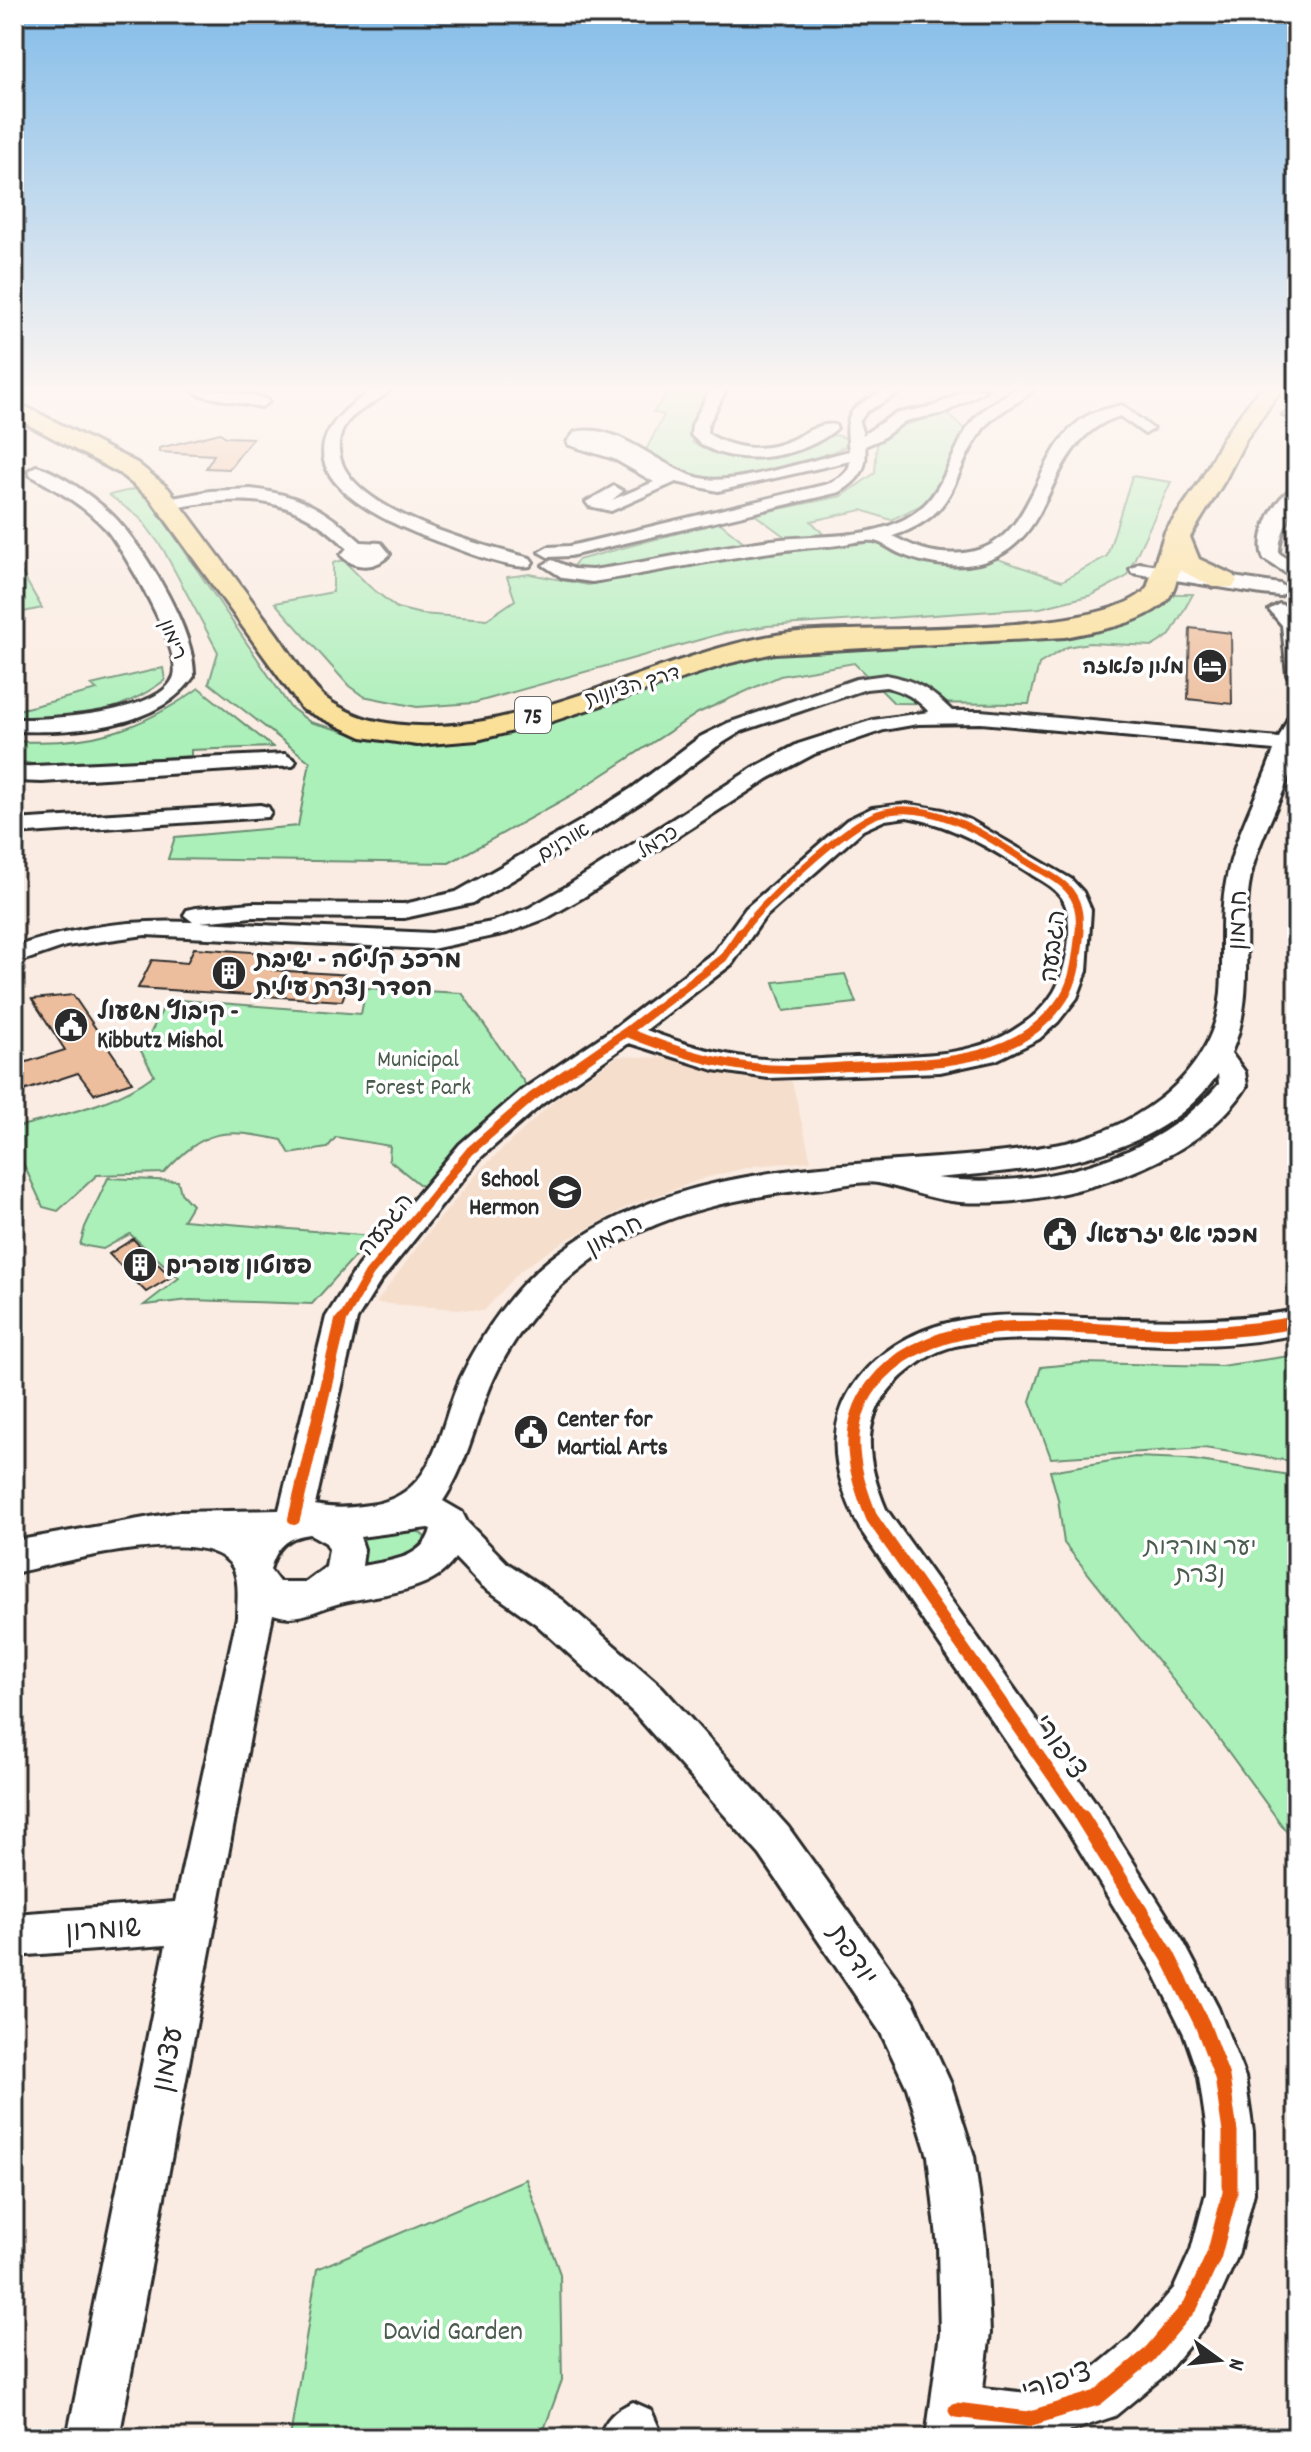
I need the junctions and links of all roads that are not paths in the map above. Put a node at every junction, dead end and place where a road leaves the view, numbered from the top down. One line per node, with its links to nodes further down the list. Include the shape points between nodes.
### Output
1 (87, 504): 21 (street, רימון, via 121,536 142,568 180,646 184,678 156,701 100,719)
2 (182, 504): 15 (highway, דרך הציונות / 75, via 313,703 360,727 412,737 481,731 771,644 1065,628 1111,619)
3 (291, 504): 13 (street, via 328,520)
4 (372, 504): 14 (street, via 488,551)
5 (765, 504): 14 (street)
6 (936, 504): 11 (street, via 919,518)
7 (1034, 504): 11 (street, via 1021,529 1000,549 965,560 919,556)
8 (1173, 504): 15 (highway, via 1158,526)
9 (1197, 504): 12 (highway)
10 (1288, 504): 17 (street, via 1269,544)
11 (877, 534): 14 (street, via 775,545 589,581 557,578)
12 (1176, 536): 15 (highway); 16 (highway, via 1188,564)
13 (357, 548)
14 (541, 560)
15 (1155, 579): 16 (highway, דרך הציונות, via 1182,587)
16 (1218, 585): 17 (street)
17 (1289, 590): 18 (street)
18 (1297, 675)
19 (946, 717): 22 (street, כרמל); 29 (street, כרמל, via 880,724 806,749 573,893 498,928 432,941); 29 (street, אורנים, via 915,689 886,681 837,690 735,727 587,827 464,898 438,906 404,911 252,910 166,919)
20 (1297, 718): 23 (street, חרמון)
21 (14, 725)
22 (1221, 739): 23 (street, כרמל); 26 (street, via 1265,767)
23 (1294, 749): 26 (street, חרמון)
24 (285, 761): 25 (street)
25 (14, 774)
26 (1271, 789): 33 (street, חרמון, via 1251,832 1236,890 1234,994 1218,1054 1231,1072 1233,1086 1215,1109 1158,1149 1116,1166 1040,1185 972,1192 911,1186 880,1173 756,1185 669,1207 625,1225 548,1279 502,1337 479,1376)
27 (260, 812): 28 (street)
28 (14, 827)
29 (145, 927): 30 (street, כרמל, via 62,939)
30 (14, 956)
31 (626, 1032): 31 (street, הגבעה, via 767,1069 948,1063 987,1055 1037,1028 1065,1000 1075,969 1082,911 1075,894 1063,884 954,822 915,809 883,811 855,825 755,913 723,958); 35 (street, הגבעה, via 532,1097 470,1151 352,1297 342,1317)
32 (1297, 1322): 47 (street, ציפורי, via 1228,1331 955,1333 912,1350 877,1376 856,1409 851,1447 857,1484 872,1518 1082,1817 1168,1956 1222,2077 1230,2132 1230,2193 1214,2255 1191,2305 1148,2356 1097,2398 1028,2419)
33 (452, 1446): 34 (street, חרמון, via 433,1490 419,1506); 37 (street, חרמון)
34 (399, 1516): 36 (street); 37 (street, via 428,1513 442,1516)
35 (287, 1522): 36 (street, via 311,1518); 38 (street); 41 (street, via 260,1545)
36 (330, 1523): 43 (street, via 340,1532 347,1559 342,1574)
37 (450, 1525): 40 (street, via 432,1561); 42 (street, יודפת, via 477,1559)
38 (177, 1530): 39 (street); 41 (street, via 232,1544 244,1553)
39 (14, 1557)
40 (415, 1569): 42 (street, יודפת, via 460,1571); 43 (street)
41 (254, 1573): 43 (street, via 269,1596 283,1601); 44 (street, עצמון, via 255,1617)
42 (508, 1585): 47 (street, יודפת, via 549,1612 648,1700 774,1841 897,2017 928,2084 951,2156 965,2333)
43 (318, 1594): 44 (street, עצמון, via 274,1621)
44 (243, 1681): 45 (street, עצמון)
45 (192, 1922): 46 (street, שומרון); 48 (street, עצמון)
46 (14, 1935)
47 (954, 2424)
48 (93, 2438)

